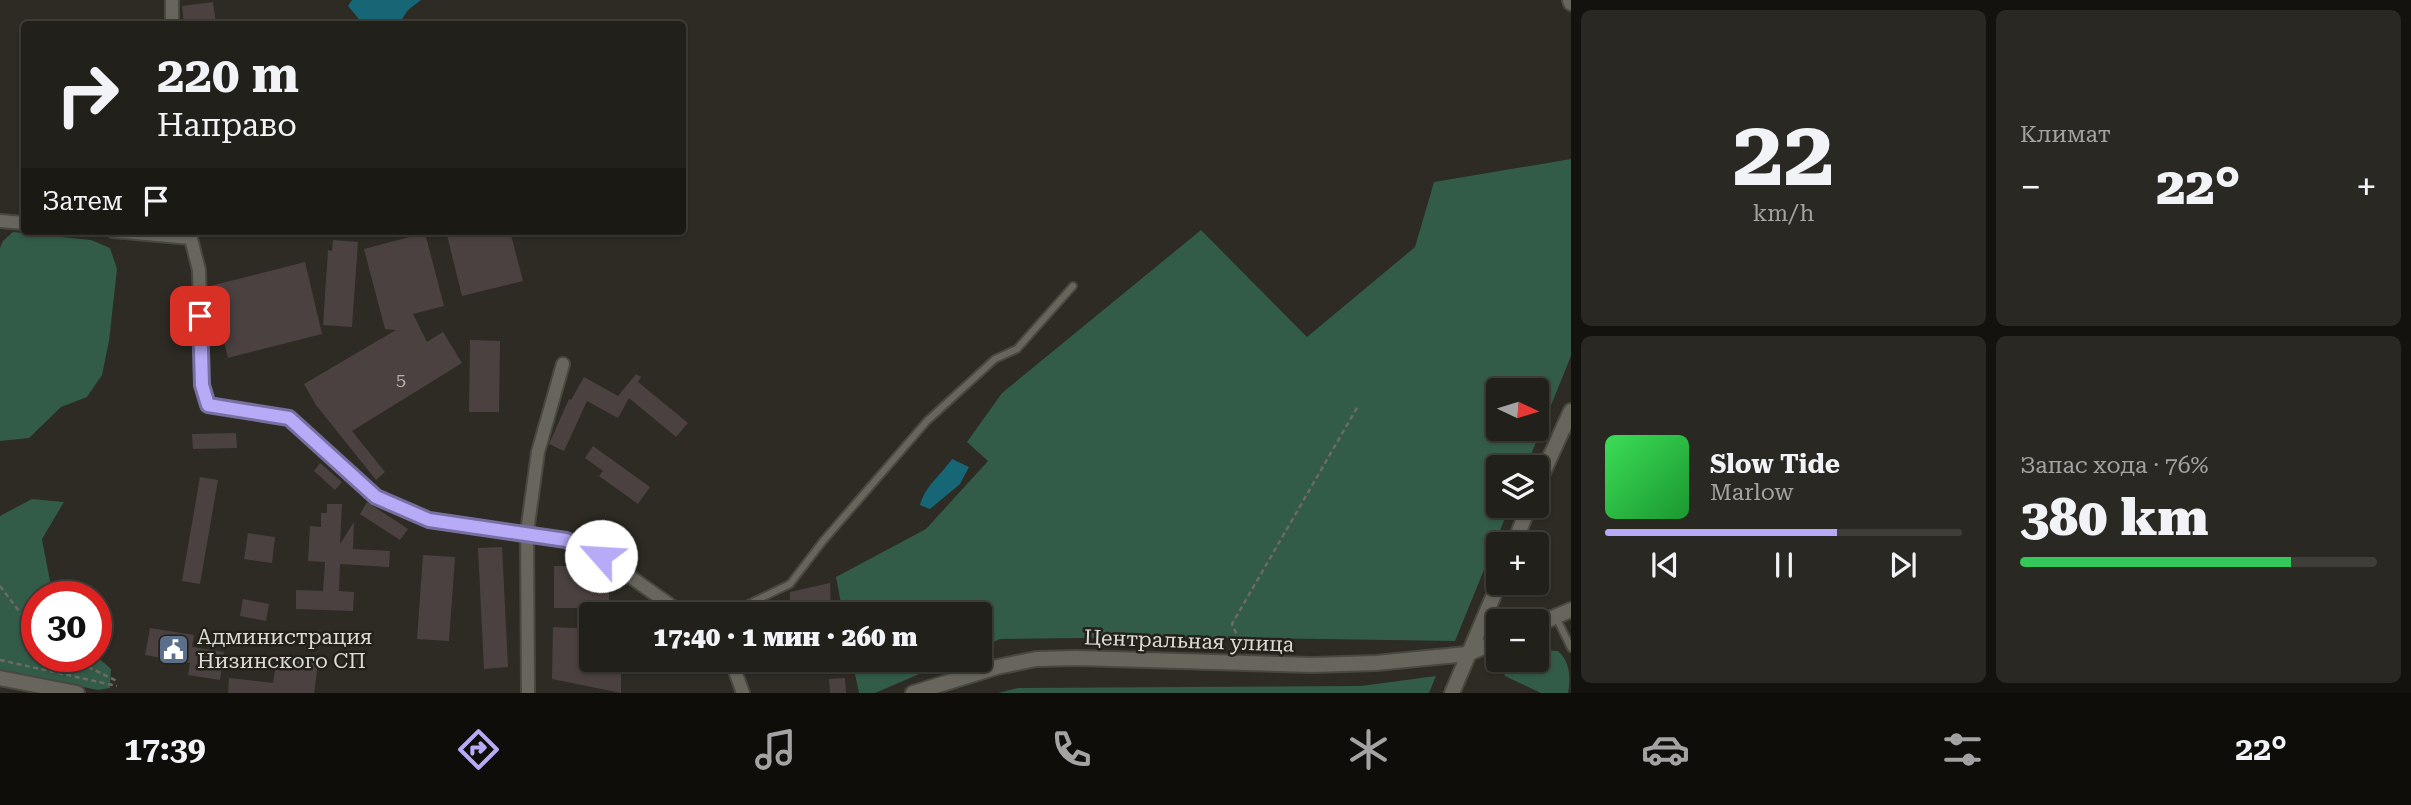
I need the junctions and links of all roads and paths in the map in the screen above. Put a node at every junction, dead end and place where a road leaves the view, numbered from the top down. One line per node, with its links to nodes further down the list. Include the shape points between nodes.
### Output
1 (172, 0): 2 (street)
2 (172, 21)
3 (0, 221): 4 (street)
4 (21, 223)
5 (190, 235): 11 (street, via 199,270 202,385 208,405 289,418 376,497 429,520)
6 (1073, 285): 15 (lane, via 1017,349 995,359 926,421 790,584)
7 (563, 364): 11 (street, via 538,452)
8 (1358, 407): 25 (path, via 1231,624)
9 (1571, 411): 10 (street)
10 (1549, 459)
11 (527, 530): 14 (street, via 601,556); 32 (street)
12 (0, 586): 17 (path)
13 (1494, 595): 22 (street)
14 (666, 602)
15 (753, 602)
16 (1571, 610): 18 (street)
17 (21, 614)
18 (1556, 617): 19 (street); 21 (lane)
19 (1549, 620)
20 (1486, 646): 22 (street, Центральная улица)
21 (1571, 648)
22 (1467, 654): 25 (street, Центральная улица, via 1376,663); 35 (street)
23 (0, 660): 24 (path)
24 (21, 664)
25 (1250, 664): 34 (street, Центральная улица, via 1036,659)
26 (58, 672): 27 (path, via 117,684)
27 (95, 672)
28 (735, 672): 33 (street)
29 (0, 678): 30 (street)
30 (54, 691): 31 (street)
31 (77, 693)
32 (528, 693)
33 (743, 693)
34 (913, 693)
35 (1452, 693)

